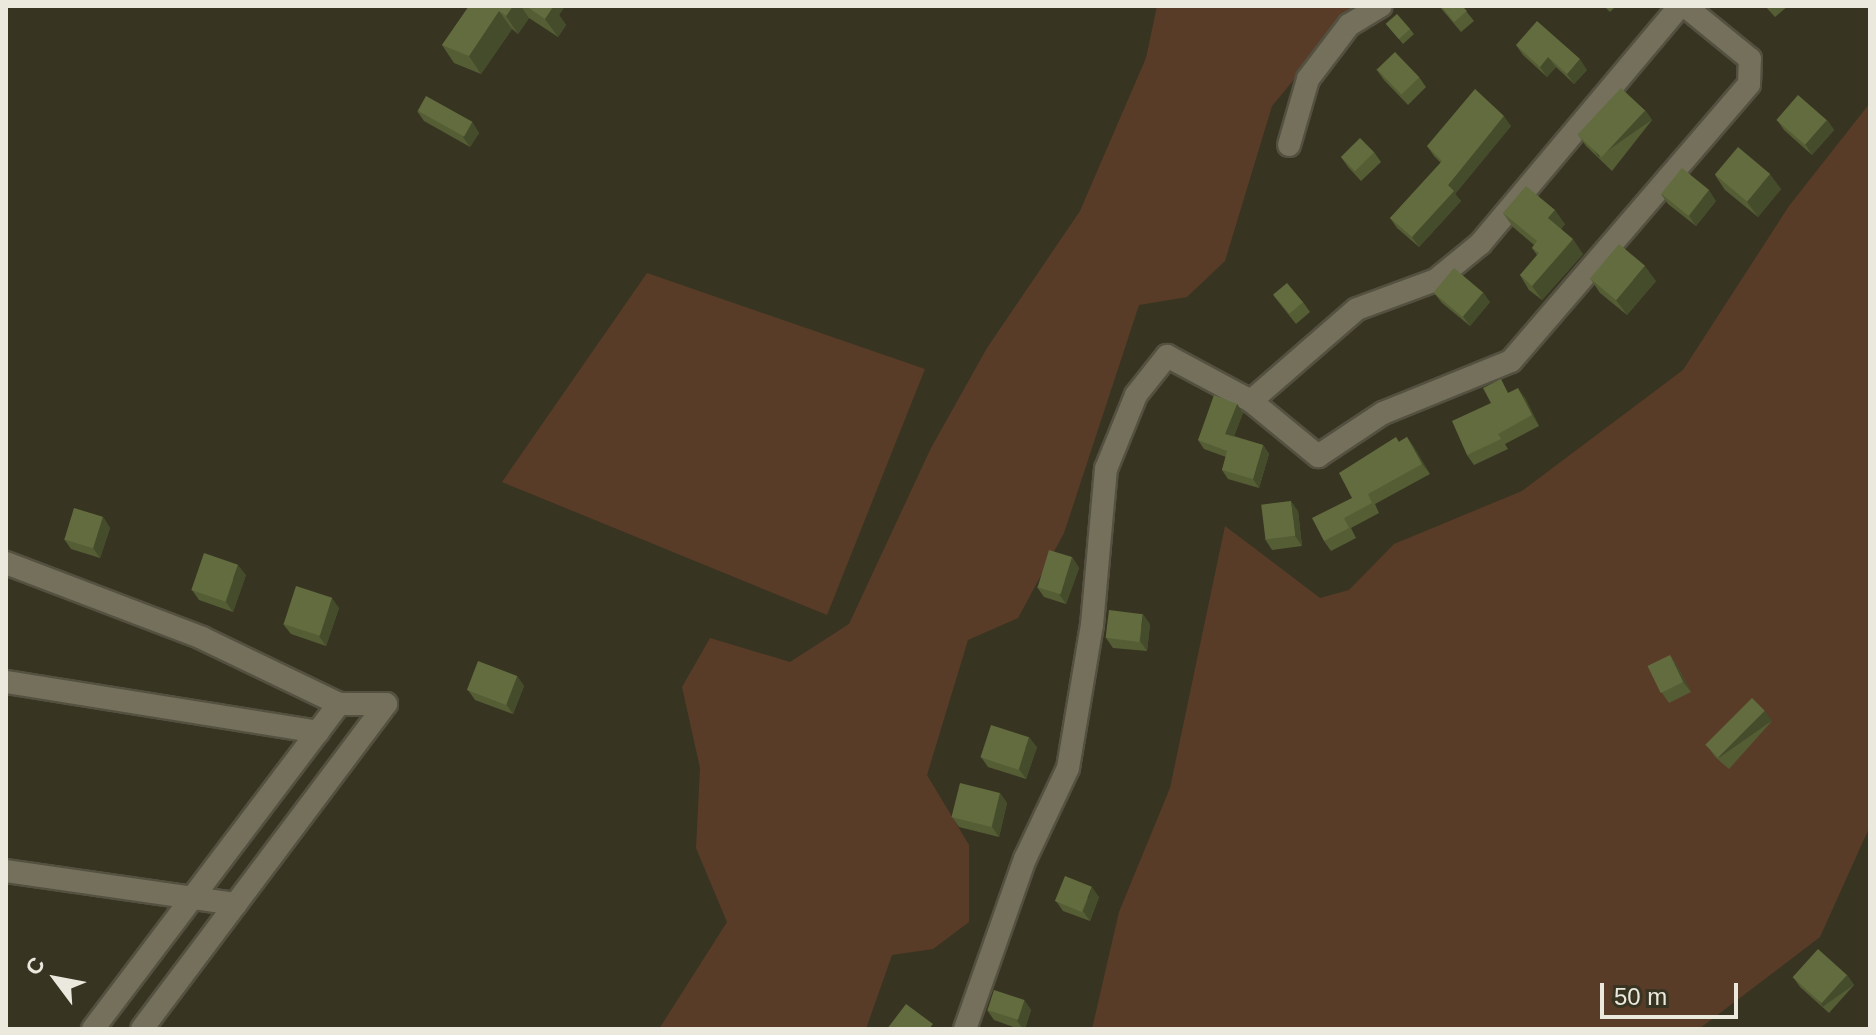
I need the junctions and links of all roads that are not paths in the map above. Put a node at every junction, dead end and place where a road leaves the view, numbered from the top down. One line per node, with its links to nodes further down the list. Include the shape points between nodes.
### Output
1 (1381, 6): 3 (street, via 1349,25 1308,79)
2 (1682, 6): 4 (street, via 1481,243 1436,280 1357,309); 4 (street, via 1750,59 1749,84 1511,361 1383,413 1318,456)
3 (1289, 145)
4 (1251, 401): 14 (street, via 1167,356 1136,395 1106,469 1092,625 1068,768 1025,859)
5 (6, 563): 7 (street, via 202,638)
6 (6, 682): 8 (street)
7 (339, 704): 8 (street); 11 (street, via 386,704)
8 (318, 732): 10 (street)
9 (6, 871): 10 (street)
10 (191, 900): 11 (street); 12 (street)
11 (236, 904): 13 (street)
12 (93, 1029)
13 (142, 1029)
14 (965, 1029)

